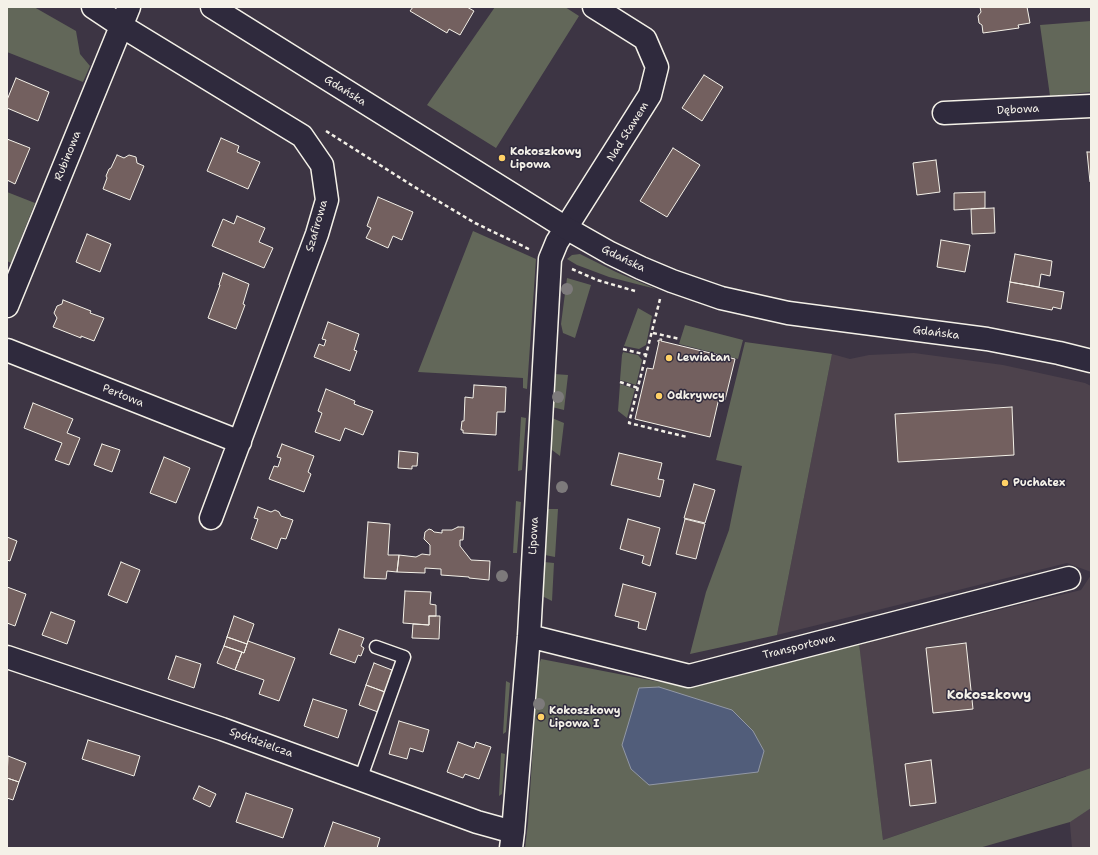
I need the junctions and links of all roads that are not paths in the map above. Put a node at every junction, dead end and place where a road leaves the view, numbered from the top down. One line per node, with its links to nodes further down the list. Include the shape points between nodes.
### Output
1 (93, 7): 4 (street)
2 (212, 7): 7 (street, Gdańska)
3 (594, 7): 7 (street, Nad Stawem, via 645,39 657,67 650,95)
4 (125, 16): 8 (street, Rubinowa); 11 (street, Szafirowa, via 302,136 322,165 327,200 318,234)
5 (1091, 106): 6 (street, Dębowa)
6 (944, 113)
7 (566, 228): 10 (street, Gdańska, via 647,271 750,305 826,319 1002,342); 14 (street, Lipowa, via 550,259)
8 (7, 306)
9 (7, 350): 11 (street, Perłowa)
10 (1091, 360)
11 (240, 442): 12 (street, Szafirowa)
12 (211, 518)
13 (1069, 578): 14 (street, Transportowa, via 689,676)
14 (529, 636): 18 (street, Lipowa)
15 (376, 647): 17 (lane, via 404,657)
16 (7, 657): 17 (street, Spółdzielcza, via 222,729)
17 (360, 780): 18 (street, Spółdzielcza, via 477,822)
18 (512, 840)

